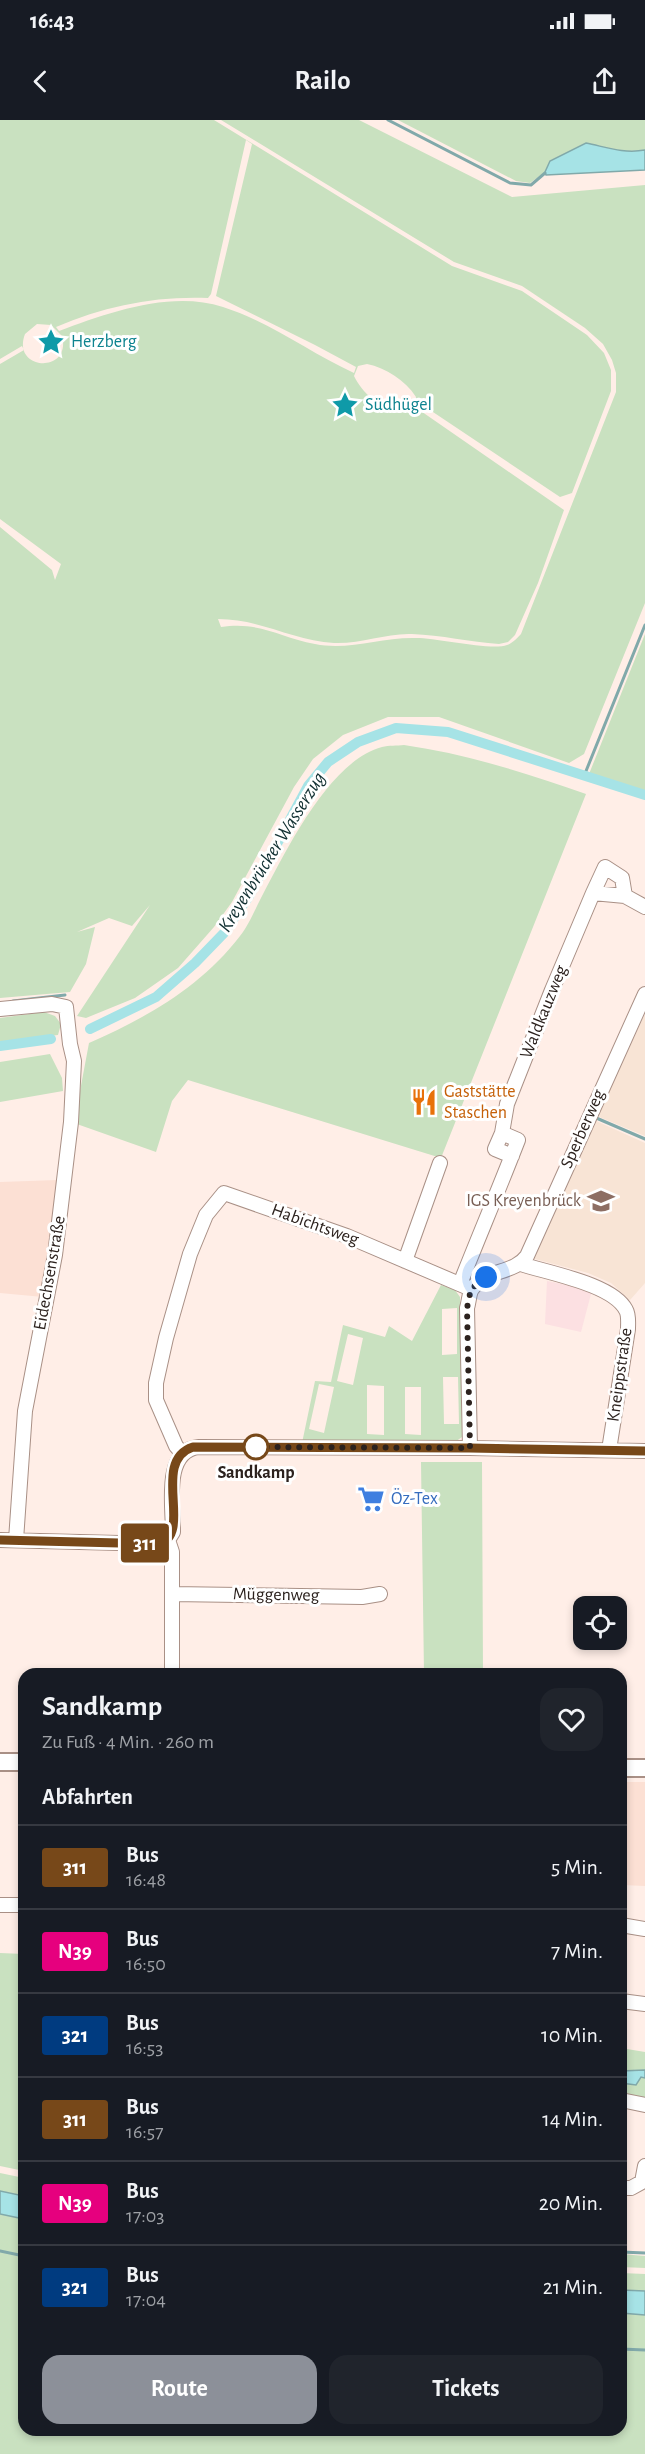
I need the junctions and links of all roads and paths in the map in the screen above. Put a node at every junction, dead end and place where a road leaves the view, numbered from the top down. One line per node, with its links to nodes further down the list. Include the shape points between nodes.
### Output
1 (593, 893): 2 (street); 2 (street, Waldkauzweg, via 605,867 622,878); 9 (street, Waldkauzweg, via 507,1104 502,1133 518,1140)
2 (625, 896): 3 (street)
3 (645, 907)
4 (645, 994): 8 (street, Sperberweg)
5 (0, 1009): 15 (street, Eidechsenstraße, via 52,1004 66,1007 74,1061 55,1255 25,1411)
6 (440, 1162): 7 (street)
7 (405, 1261): 9 (street, Habichtsweg); 13 (street, Habichtsweg, via 347,1236 224,1193 206,1215 188,1261 156,1383 156,1401)
8 (521, 1264): 9 (street); 11 (street, Kneippstraße, via 600,1289 616,1298 627,1311 628,1329)
9 (466, 1287): 10 (street)
10 (470, 1448): 11 (street); 13 (street, via 199,1447)
11 (609, 1450): 12 (street)
12 (645, 1451)
13 (182, 1453): 16 (street, via 174,1468 173,1532)
14 (0, 1540): 15 (street)
15 (16, 1540): 16 (street, via 159,1544)
16 (168, 1540): 17 (street, via 172,1552)
17 (172, 1594): 18 (street, Müggenweg); 19 (street)
18 (380, 1594)
19 (172, 1668)
20 (0, 1762): 21 (main road)
21 (18, 1762)
22 (627, 1768): 23 (main road)
23 (645, 1768)
24 (0, 1905): 25 (street)
25 (18, 1905)
26 (627, 1926): 27 (street)
27 (645, 1929)
28 (627, 2002): 29 (street)
29 (645, 2004)
30 (627, 2101): 31 (street)
31 (645, 2105)
32 (645, 2166): 33 (street, via 642,2182)
33 (627, 2188)

